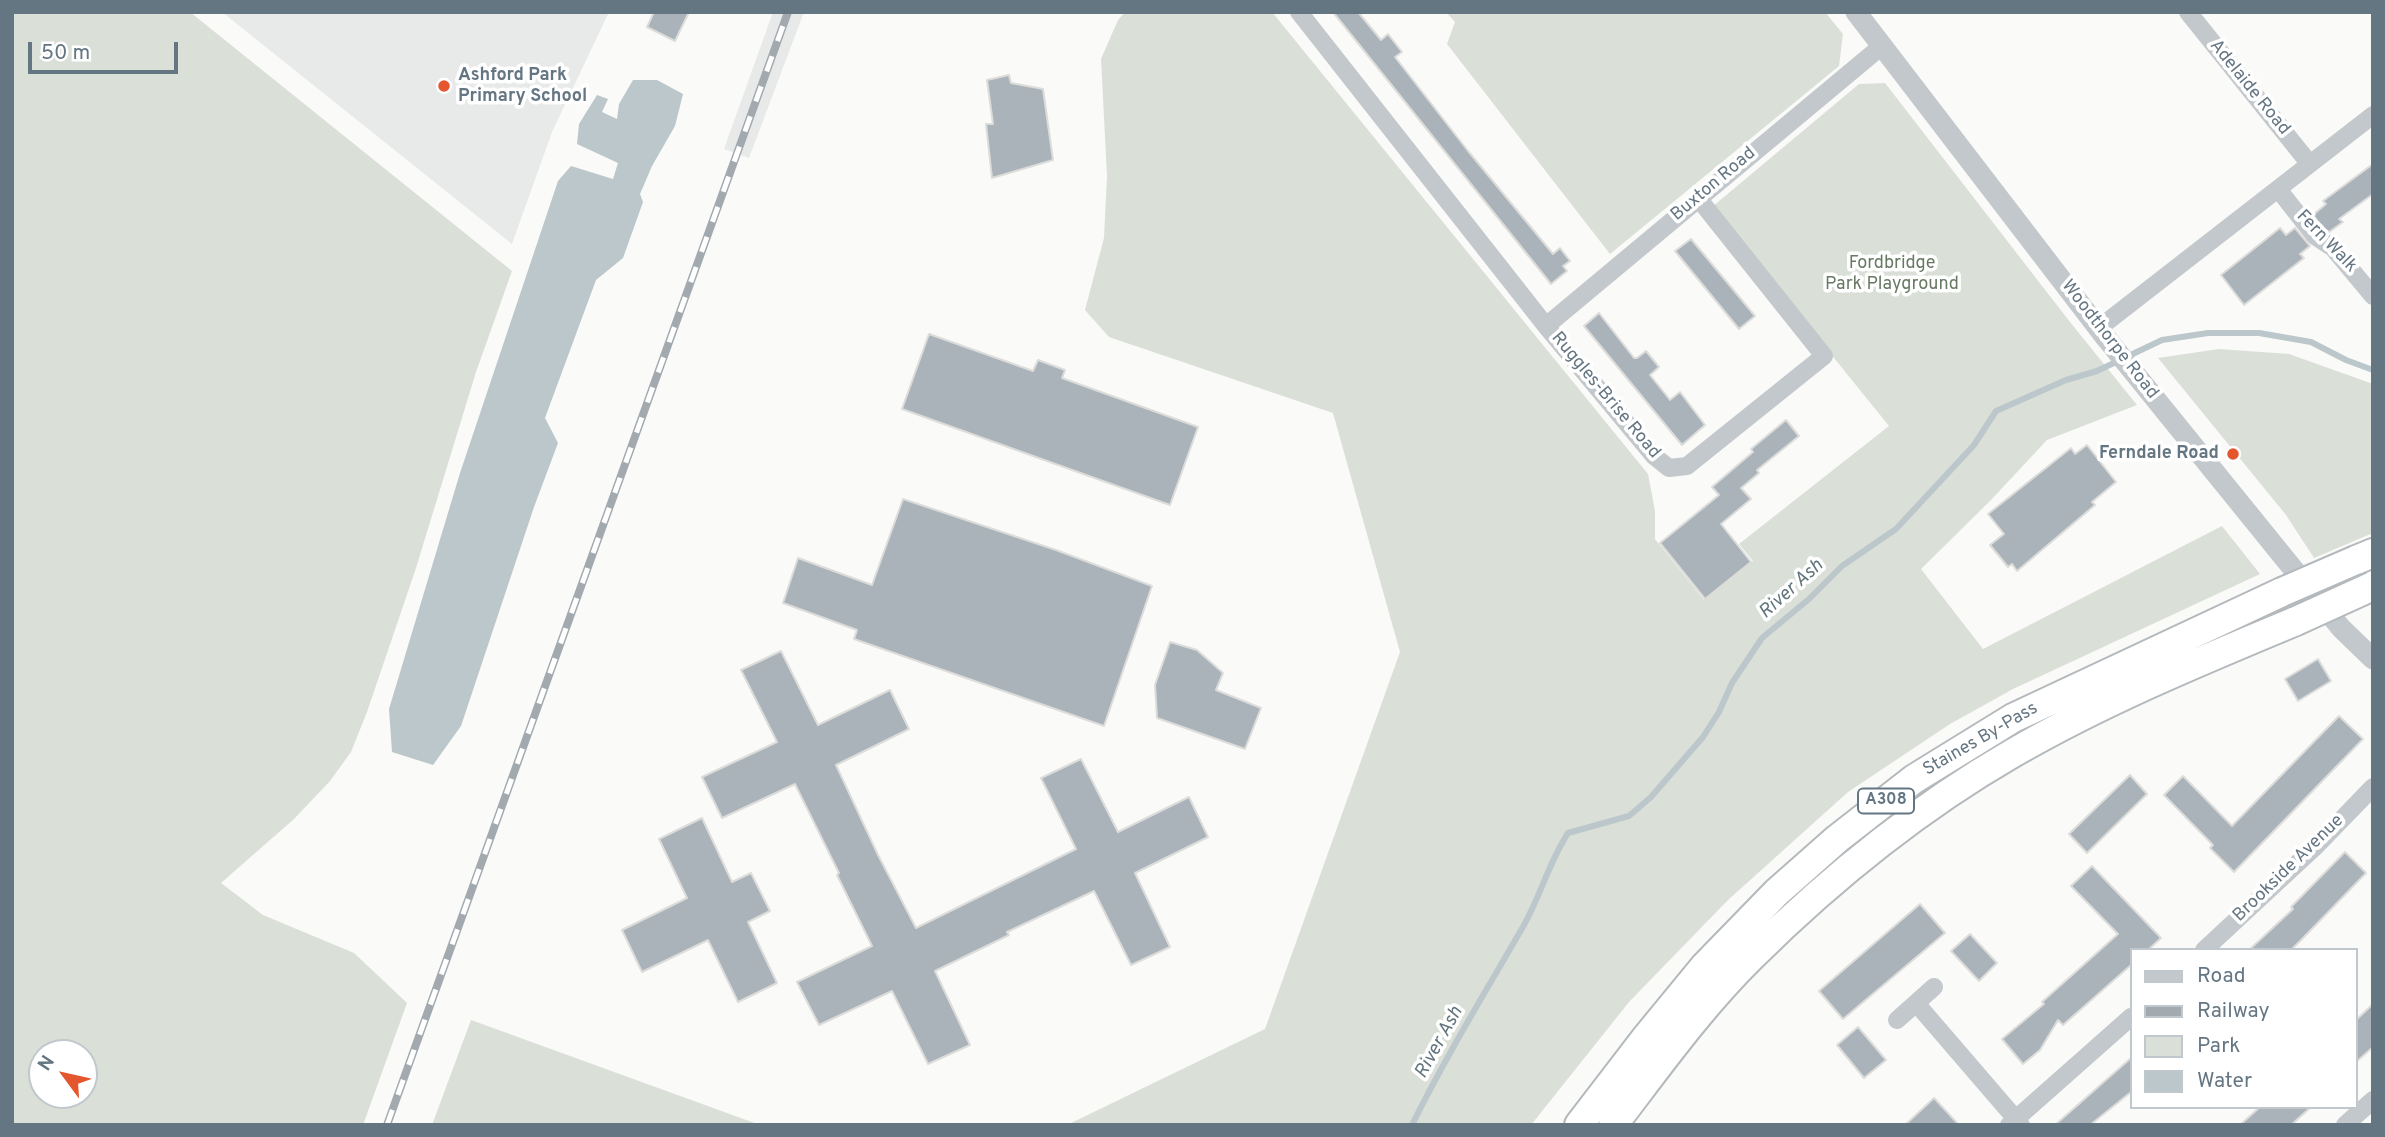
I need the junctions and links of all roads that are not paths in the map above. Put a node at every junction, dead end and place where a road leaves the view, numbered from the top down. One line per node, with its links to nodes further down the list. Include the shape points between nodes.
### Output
1 (1299, 12): 10 (street, Ruggles-Brise Road)
2 (1856, 12): 4 (street, Woodthorpe Road)
3 (2188, 12): 6 (street, Adelaide Road)
4 (1883, 45): 8 (street, Buxton Road); 11 (street, Woodthorpe Road)
5 (2373, 115): 6 (street)
6 (2309, 163): 7 (street)
7 (2278, 189): 9 (street, Fern Walk, via 2315,236 2333,248); 11 (street)
8 (1698, 198): 10 (street, Buxton Road); 10 (street, Ruggles-Brise Road, via 1824,356 1688,466 1669,468)
9 (2373, 296)
10 (1546, 326)
11 (2099, 328): 14 (street, Woodthorpe Road, via 2341,628)
12 (2365, 556): 23 (highway, Staines By-Pass / A308, bridge, via 2013,718 1914,779 1777,892 1714,957)
13 (2373, 586): 24 (highway, Staines By-Pass / A308, bridge, via 2103,706 2014,753 1917,814 1807,903 1748,959)
14 (2373, 659)
15 (2373, 787): 16 (street, Brookside Avenue)
16 (2206, 948)
17 (1934, 987): 18 (street)
18 (1916, 1003): 20 (street); 22 (street)
19 (2130, 1018): 22 (street)
20 (1896, 1020)
21 (2373, 1100): 25 (street)
22 (2015, 1123)
23 (1579, 1125)
24 (1613, 1125)
25 (2345, 1125)

